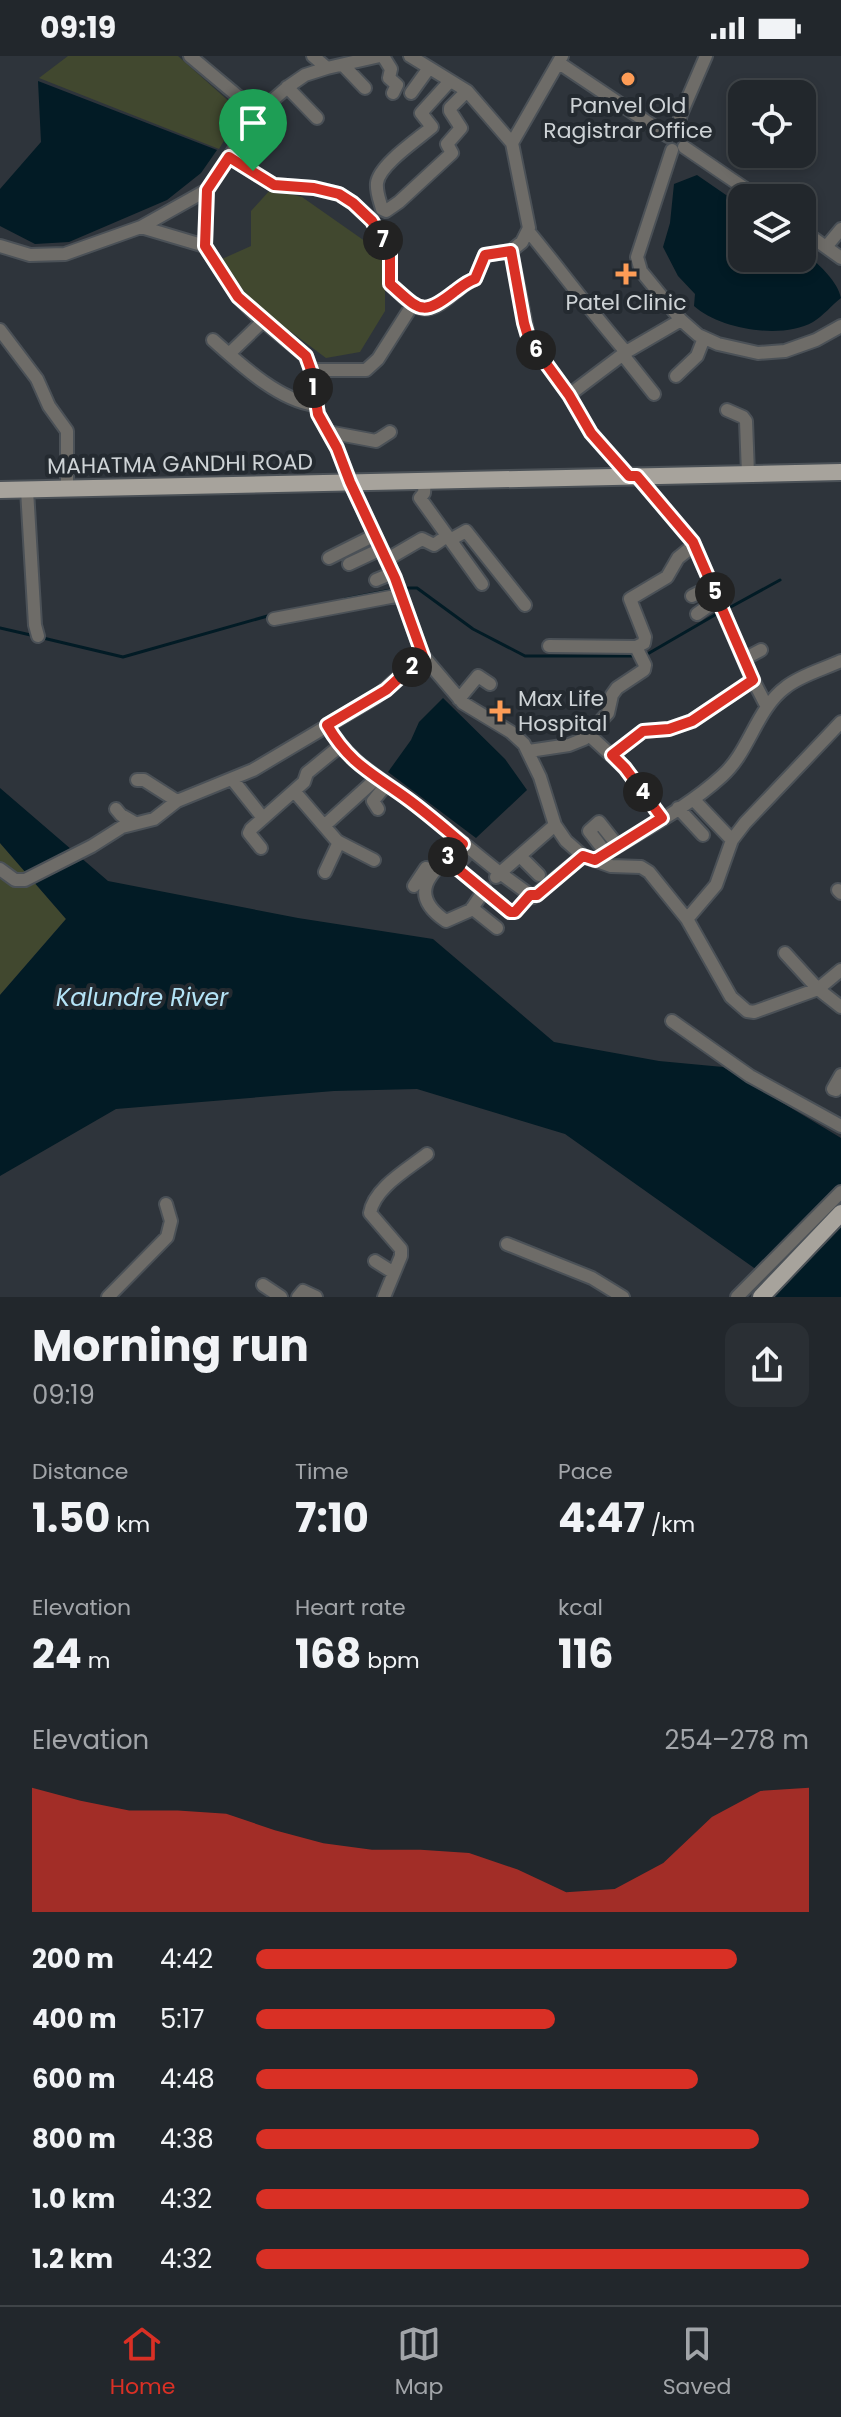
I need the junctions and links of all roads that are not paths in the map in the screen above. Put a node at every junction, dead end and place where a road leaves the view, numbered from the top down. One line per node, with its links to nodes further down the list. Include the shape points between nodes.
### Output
1 (190, 56): 16 (street)
2 (313, 56): 8 (street)
3 (381, 56): 7 (street); 14 (street, via 397,85)
4 (410, 56): 9 (street)
5 (706, 56): 19 (street)
6 (560, 59): 19 (street); 20 (street)
7 (343, 65): 8 (street); 12 (street)
8 (327, 68): 11 (street)
9 (429, 68): 10 (street); 15 (street)
10 (450, 81): 13 (street); 18 (street, via 421,113)
11 (287, 87): 16 (street); 17 (street)
12 (365, 88)
13 (467, 91): 20 (street); 21 (street, via 450,108 461,128)
14 (393, 93)
15 (411, 93)
16 (260, 111): 23 (street)
17 (317, 118)
18 (432, 127): 21 (street); 26 (street, via 380,174)
19 (672, 134): 22 (street, via 685,137)
20 (512, 143): 30 (street)
21 (447, 144): 26 (street, via 452,153 399,202 386,211)
22 (678, 149): 24 (street); 38 (street, via 637,257 641,271)
23 (229, 157): 25 (street); 27 (street, via 274,185 339,194)
24 (736, 184)
25 (207, 190): 28 (street); 33 (street)
26 (381, 205): 27 (street)
27 (361, 210): 37 (street, via 390,253 390,284)
28 (141, 227): 32 (street, via 65,254 30,255); 33 (street)
29 (841, 229): 34 (street)
30 (529, 232): 35 (street); 45 (street)
31 (816, 240): 34 (street)
32 (0, 246)
33 (205, 246): 39 (street, via 238,297)
34 (826, 247): 36 (street)
35 (511, 251): 37 (street, via 485,255 475,279 431,309); 49 (street, via 529,340)
36 (841, 258)
37 (413, 304): 46 (street, via 366,370)
38 (681, 320): 42 (street); 45 (street)
39 (263, 321): 44 (street); 46 (street, via 306,356)
40 (841, 326): 42 (street, via 807,344 772,353)
41 (0, 330): 59 (street, via 67,431)
42 (704, 338): 47 (street, via 697,356)
43 (213, 340): 44 (street)
44 (230, 353): 50 (street, via 278,392)
45 (625, 354): 48 (street); 49 (street)
46 (311, 370): 50 (street)
47 (676, 376)
48 (654, 394)
49 (569, 395): 56 (street, via 591,433)
50 (315, 405): 52 (street)
51 (727, 410): 55 (street, via 746,421)
52 (328, 432): 53 (street, via 376,441); 58 (street)
53 (390, 432)
54 (841, 472): 55 (main road, MAHATMA GANDHI ROAD)
55 (748, 474): 56 (main road, MAHATMA GANDHI ROAD)
56 (633, 476): 57 (main road, MAHATMA GANDHI ROAD); 64 (street)
57 (425, 480): 58 (main road, MAHATMA GANDHI ROAD); 63 (street, via 420,498)
58 (350, 482): 59 (main road, MAHATMA GANDHI ROAD); 62 (street)
59 (67, 489): 61 (main road, MAHATMA GANDHI ROAD)
60 (0, 490): 61 (main road, MAHATMA GANDHI ROAD)
61 (27, 490): 78 (street)
62 (375, 535): 65 (street); 66 (street)
63 (449, 538): 65 (street, via 434,545 422,539); 70 (street); 74 (street, via 466,531)
64 (694, 545): 71 (street); 80 (street, via 667,577 630,599 645,637)
65 (384, 555): 67 (street); 68 (street)
66 (329, 558)
67 (349, 564)
68 (394, 577): 69 (street); 72 (street)
69 (376, 580)
70 (482, 584)
71 (712, 586): 73 (street); 75 (street)
72 (401, 595): 77 (street); 82 (street)
73 (692, 596)
74 (525, 605)
75 (722, 608): 76 (street); 83 (street)
76 (697, 614)
77 (274, 619)
78 (38, 636)
79 (549, 646): 80 (street)
80 (637, 648): 91 (street, via 644,670 617,688 608,713)
81 (761, 650): 83 (street)
82 (423, 656): 87 (street); 90 (street, via 386,690)
83 (744, 659): 85 (street)
84 (841, 661): 88 (street, via 789,684)
85 (753, 680): 88 (street); 94 (street, via 692,721 643,731)
86 (490, 684): 87 (street, via 478,676)
87 (459, 699): 93 (street, via 511,732)
88 (767, 707): 99 (street, via 735,762)
89 (841, 722): 110 (street)
90 (327, 725): 92 (street); 95 (street)
91 (588, 734): 93 (street, via 569,745); 94 (street)
92 (340, 746): 97 (street); 98 (street)
93 (529, 751): 107 (street)
94 (612, 755): 105 (street)
95 (232, 779): 100 (street); 104 (street)
96 (137, 780): 100 (street)
97 (381, 782): 103 (street, via 373,801); 108 (street); 114 (street)
98 (294, 791): 104 (street); 108 (street)
99 (693, 799): 101 (street); 110 (street)
100 (177, 801): 106 (street, via 154,819)
101 (678, 808): 105 (street); 109 (street)
102 (116, 809): 106 (street)
103 (378, 809)
104 (263, 818): 112 (street, via 249,833)
105 (662, 818): 113 (street)
106 (135, 823): 117 (street, via 25,880 15,880)
107 (555, 825): 113 (street, via 566,841); 115 (street)
108 (324, 826): 111 (street)
109 (703, 835)
110 (732, 840): 125 (street, via 716,885)
111 (339, 842): 116 (street); 118 (street)
112 (261, 848)
113 (601, 854): 123 (street); 125 (street, via 620,868 645,868)
114 (461, 855): 120 (street); 121 (street, via 434,860); 122 (street); 124 (street, via 427,879 424,894 446,921)
115 (520, 856): 119 (street); 120 (street)
116 (374, 860)
117 (0, 869)
118 (325, 872)
119 (539, 875)
120 (499, 876): 123 (street)
121 (414, 886)
122 (485, 890): 123 (street, via 510,912); 124 (street)
123 (530, 895)
124 (472, 908): 126 (street)
125 (687, 919): 129 (street, via 731,997 747,1011)
126 (497, 928)
127 (785, 953): 129 (street)
128 (841, 970): 129 (street)
129 (818, 989): 130 (street)
130 (841, 1007)
131 (672, 1021): 134 (street, via 750,1076)
132 (841, 1075): 133 (street, via 833,1089)
133 (841, 1083)
134 (841, 1126)
135 (427, 1154): 141 (street, via 372,1204 375,1221 401,1249)
136 (841, 1192): 149 (street)
137 (166, 1204): 143 (street, via 171,1221 167,1237)
138 (841, 1213): 150 (main road)
139 (507, 1244): 148 (street, via 592,1278)
140 (375, 1261): 141 (street)
141 (394, 1273): 147 (street)
142 (263, 1285): 144 (street)
143 (108, 1297)
144 (281, 1297)
145 (298, 1297): 146 (street, via 303,1291)
146 (316, 1297)
147 (384, 1297)
148 (623, 1297)
149 (737, 1297)
150 (761, 1297)

